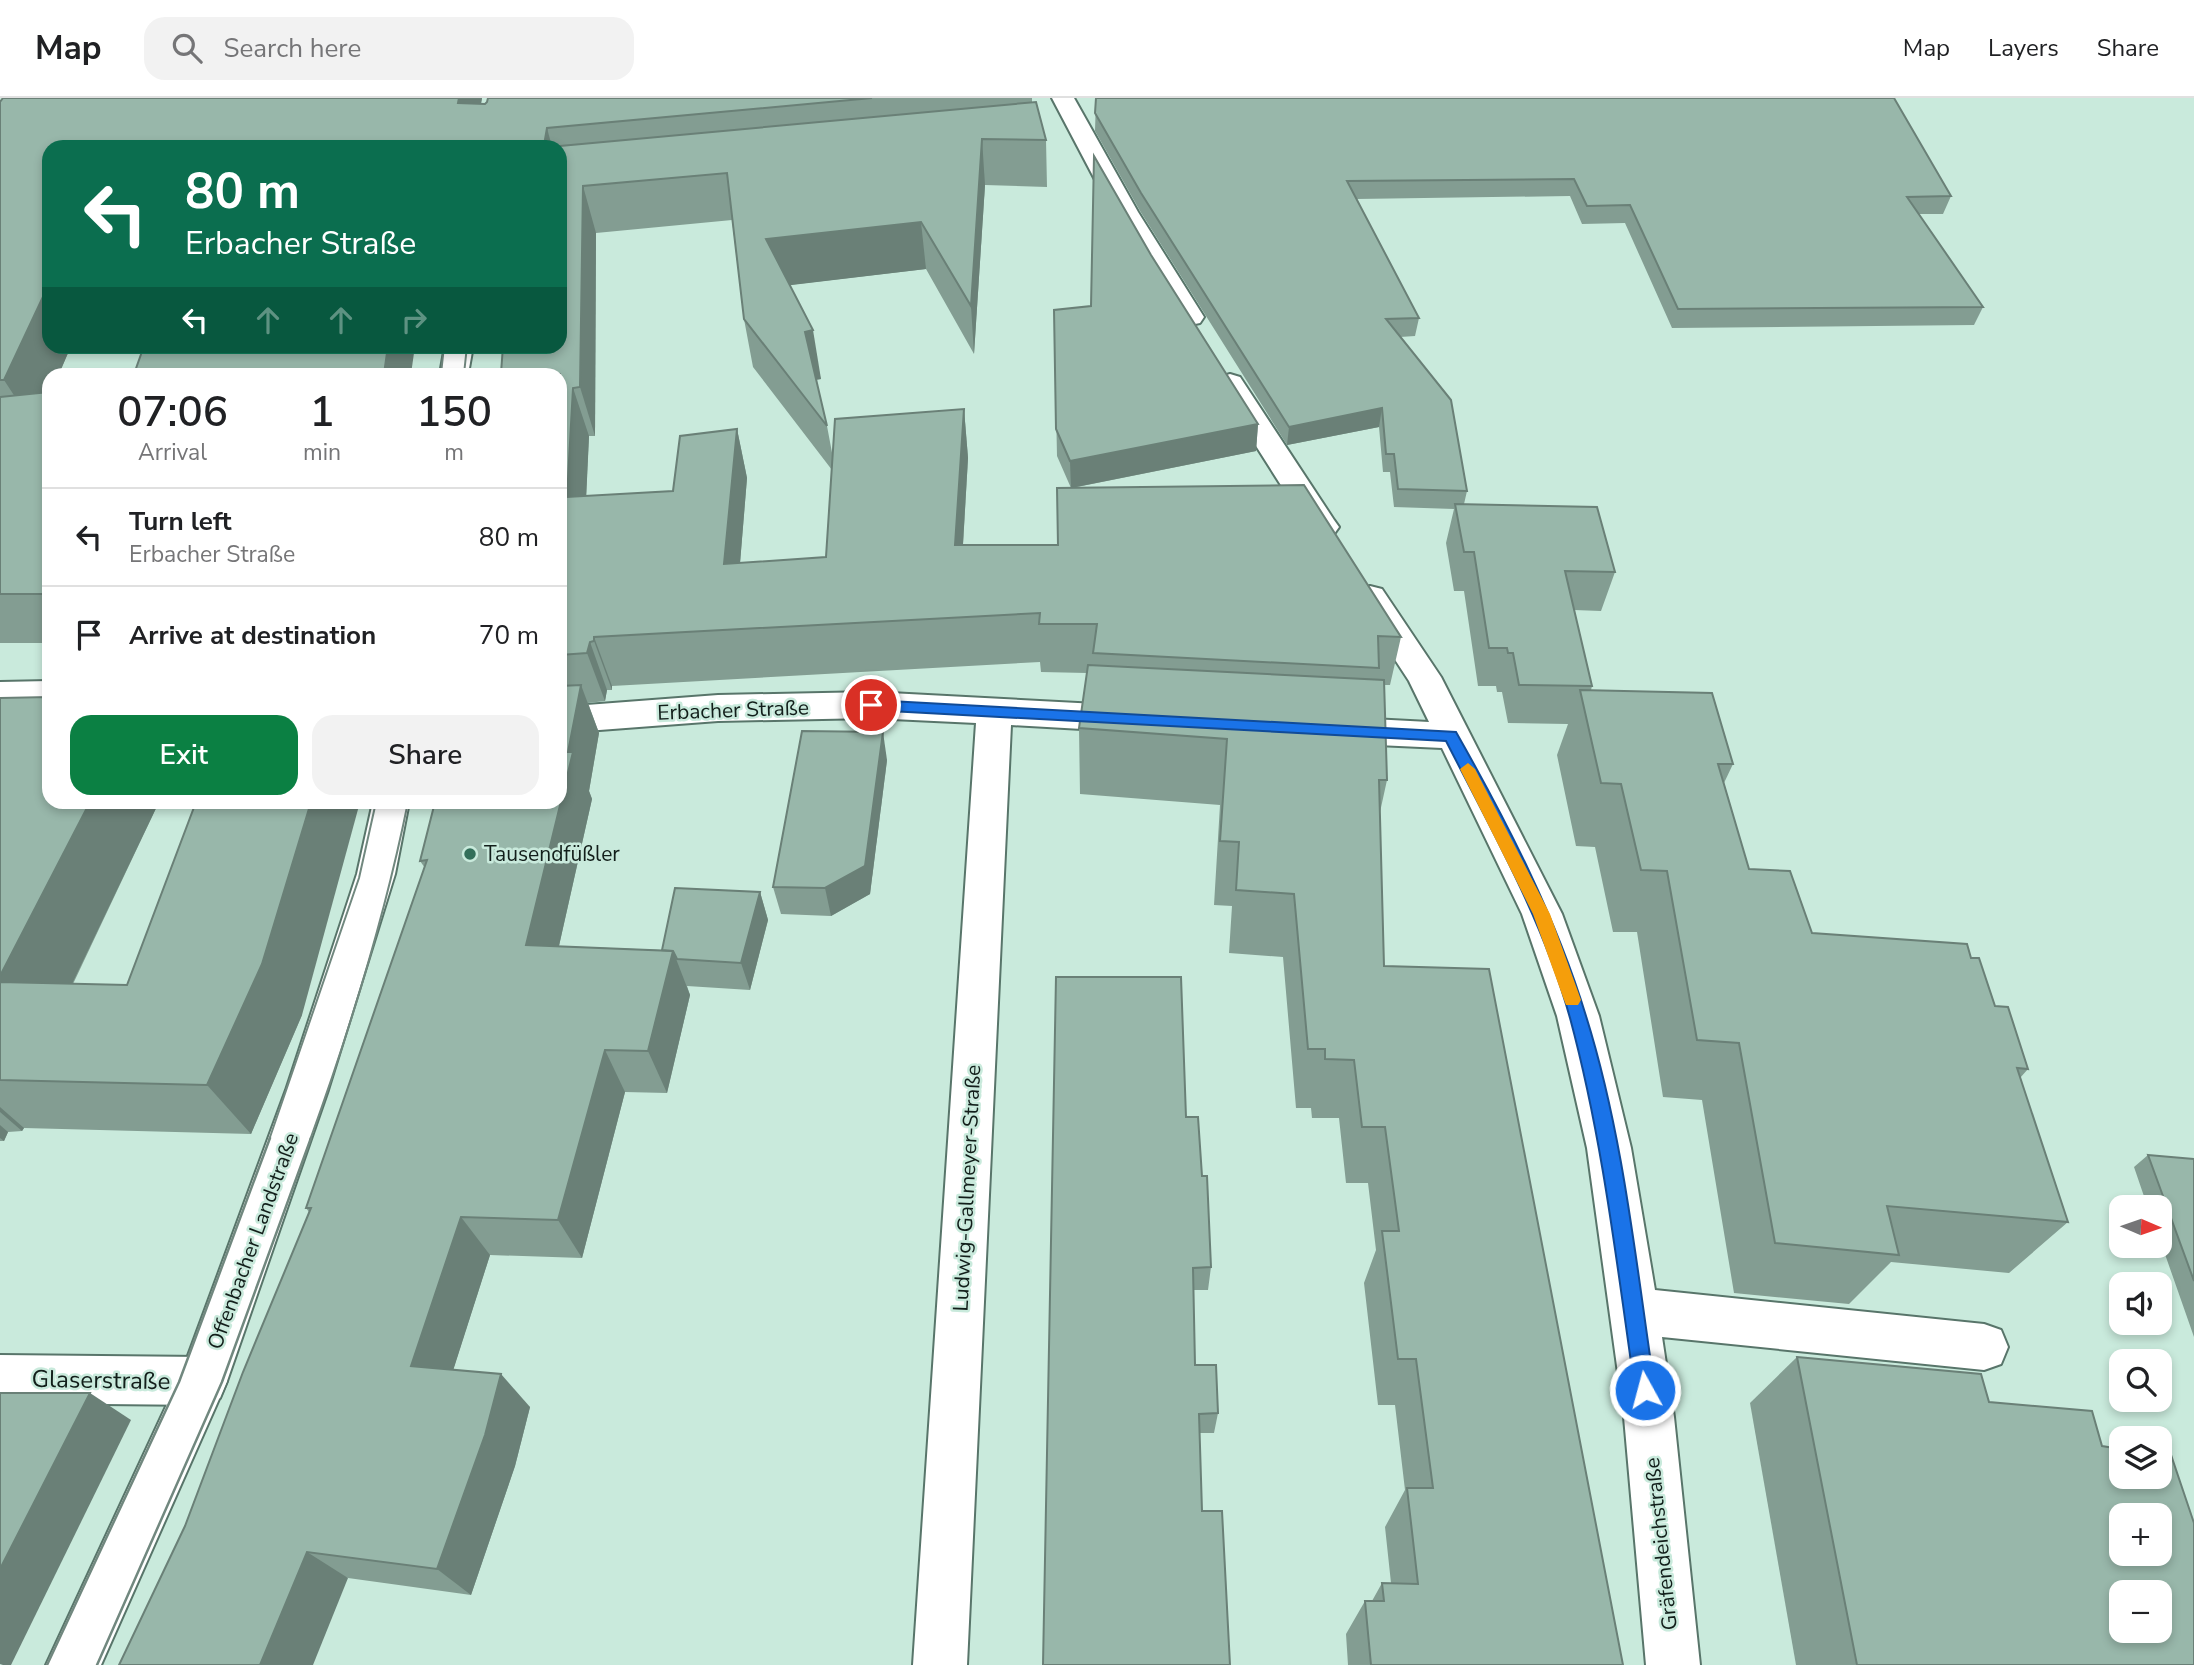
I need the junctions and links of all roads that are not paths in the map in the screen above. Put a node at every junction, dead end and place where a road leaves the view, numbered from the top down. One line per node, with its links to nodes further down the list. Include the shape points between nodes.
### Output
1 (1063, 98): 8 (street, Gräfendeichstraße, via 1068,135 1125,212 1266,441 1424,677)
2 (42, 693): 3 (street)
3 (0, 694)
4 (994, 711): 5 (street, Erbacher Straße, via 718,708); 6 (street, Erbacher Straße); 15 (street, Ludwig-Gallmeyer-Straße)
5 (567, 719)
6 (1160, 720)
7 (1299, 728): 8 (street)
8 (1451, 736): 10 (street, Gräfendeichstraße, via 1542,914 1578,1016 1609,1148)
9 (390, 809): 13 (street, Offenbacher Landstraße, via 376,874 307,1090)
10 (1635, 1311): 11 (street); 16 (street, Gräfendeichstraße)
11 (1984, 1347)
12 (0, 1379): 13 (street, Glaserstraße)
13 (203, 1381): 14 (street, Offenbacher Landstraße)
14 (73, 1665)
15 (940, 1665)
16 (1673, 1665)

